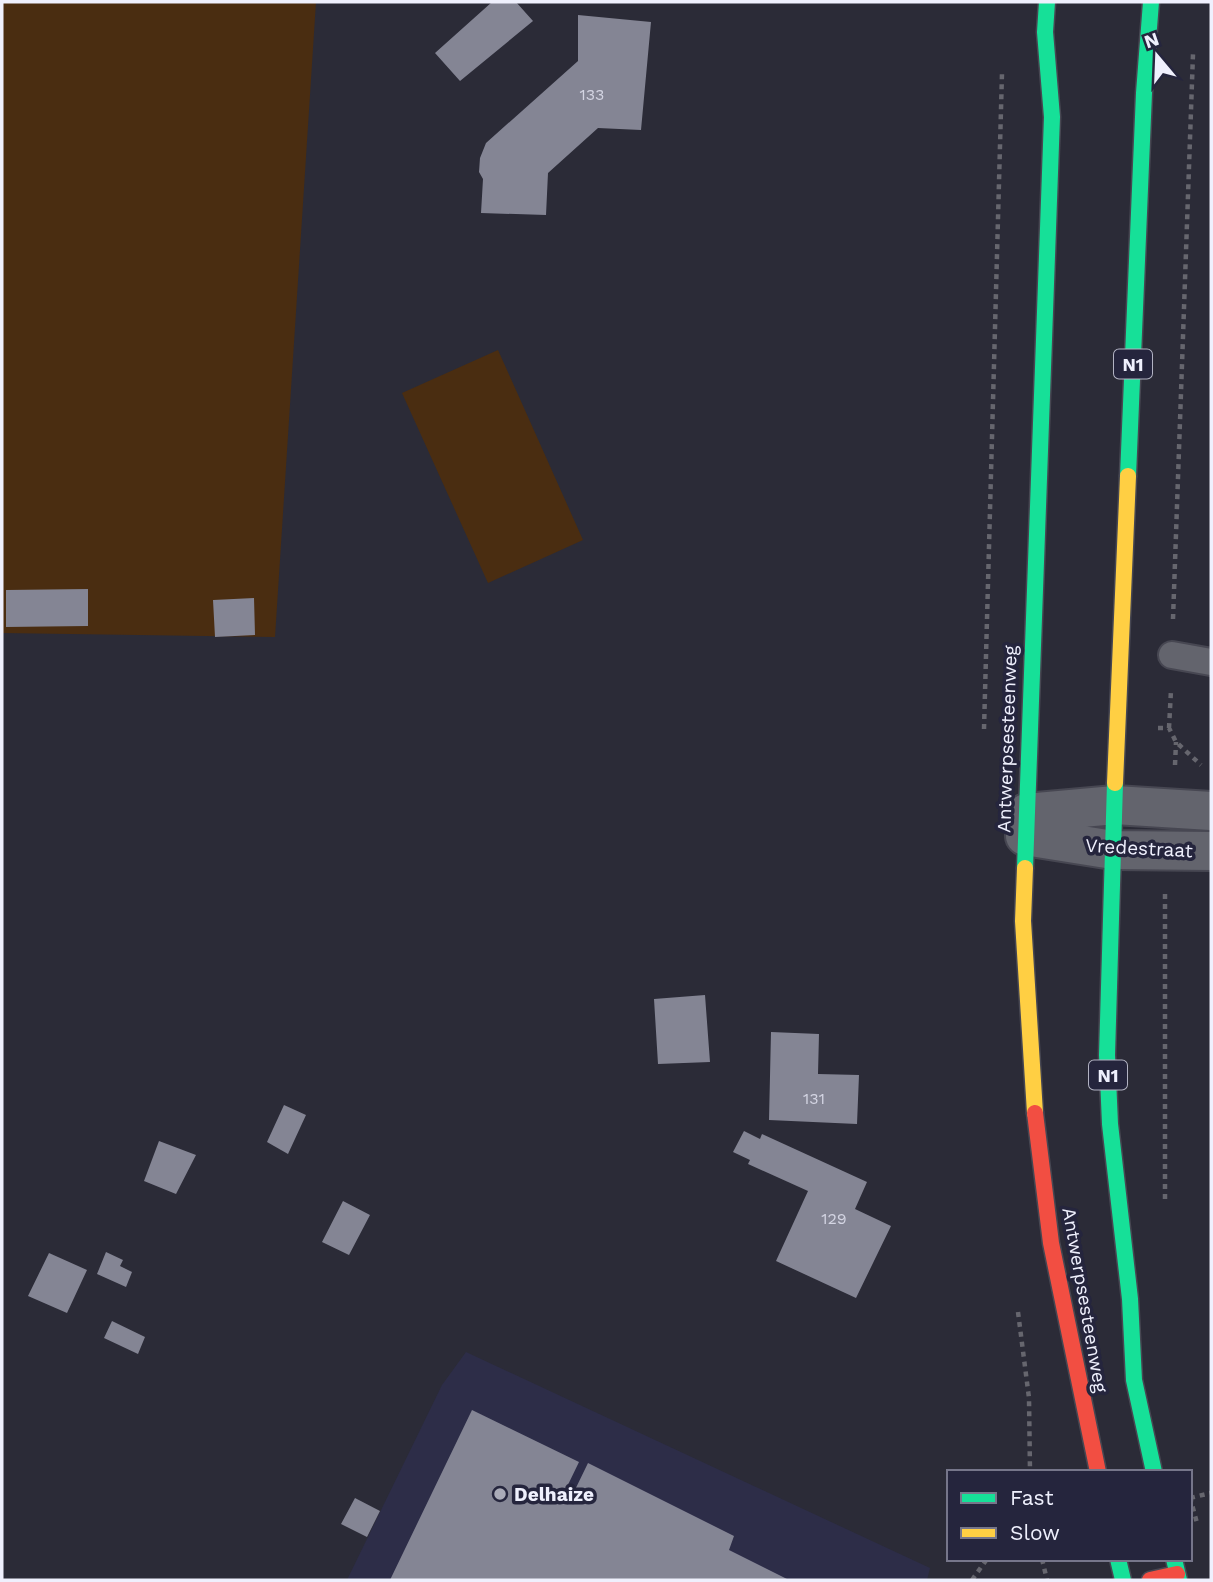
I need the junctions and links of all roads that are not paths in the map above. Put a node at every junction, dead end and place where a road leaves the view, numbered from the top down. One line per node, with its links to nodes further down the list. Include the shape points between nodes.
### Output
1 (1047, 2): 7 (main road, Antwerpsesteenweg, via 1052,117)
2 (1151, 2): 5 (main road, Antwerpsesteenweg / N1)
3 (1172, 655): 4 (lane)
4 (1211, 662)
5 (1115, 805): 6 (street, Vredestraat); 7 (street, Vredestraat); 8 (main road, Antwerpsesteenweg / N1)
6 (1211, 811)
7 (1026, 825): 8 (street, Vredestraat); 10 (main road, Antwerpsesteenweg, via 1023,921 1036,1125 1060,1293)
8 (1113, 850): 9 (street, Vredestraat); 11 (main road, Antwerpsesteenweg / N1, via 1107,1055 1110,1124 1130,1299 1134,1380)
9 (1211, 851)
10 (1098, 1470)
11 (1154, 1470)
12 (1118, 1561): 14 (main road)
13 (1177, 1571): 15 (main road)
14 (1123, 1580)
15 (1150, 1580)

